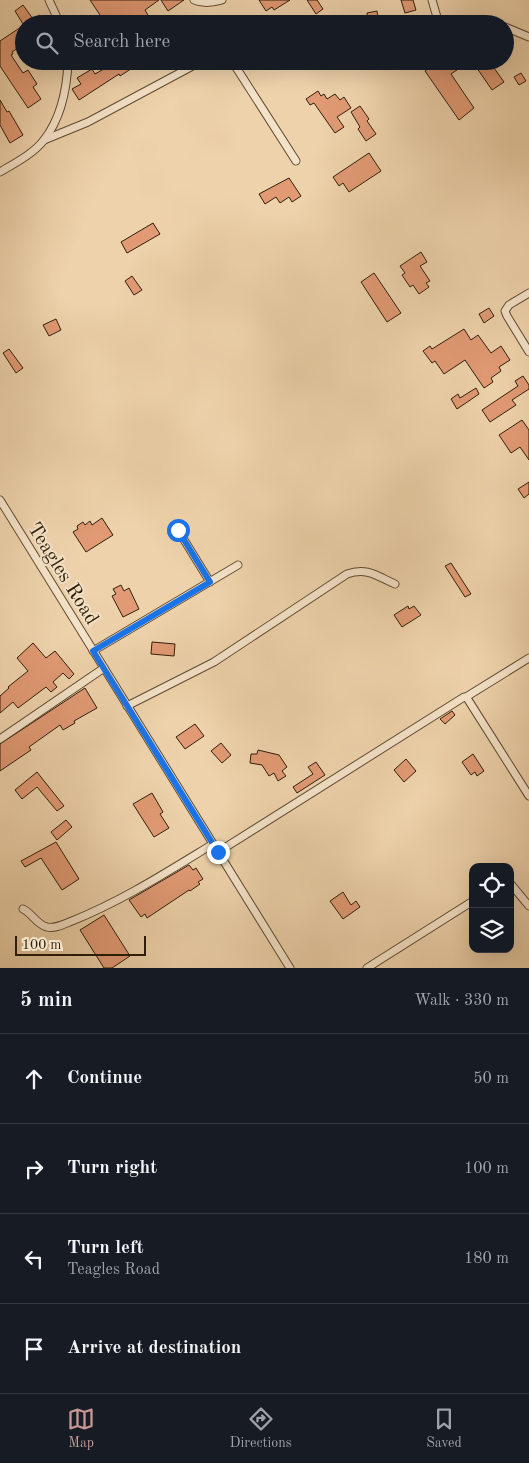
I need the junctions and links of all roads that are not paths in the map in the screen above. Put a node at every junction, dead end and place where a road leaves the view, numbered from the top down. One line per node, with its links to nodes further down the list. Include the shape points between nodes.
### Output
1 (49, 0): 5 (street)
2 (194, 0): 3 (street, via 200,3)
3 (222, 0)
4 (432, 0): 6 (street)
5 (56, 15)
6 (436, 15)
7 (514, 31): 8 (street)
8 (529, 37)
9 (68, 70): 12 (street, via 58,114)
10 (185, 70): 12 (street, via 88,122)
11 (238, 70): 13 (street)
12 (44, 140): 14 (street)
13 (296, 161)
14 (0, 172)
15 (529, 293): 16 (street, via 509,305 506,311)
16 (529, 352)
17 (0, 500): 22 (street, Teagles Road)
18 (178, 530): 20 (street)
19 (238, 565): 20 (street)
20 (210, 582): 22 (street)
21 (395, 584): 26 (street, via 367,571 347,574 214,662)
22 (93, 651): 24 (street, Teagles Road)
23 (529, 658): 25 (street)
24 (104, 668): 26 (street, Teagles Road); 27 (street)
25 (466, 697): 28 (street); 30 (street)
26 (127, 706): 29 (street, Teagles Road)
27 (0, 739)
28 (529, 796)
29 (213, 844): 30 (street, Teagles Road); 34 (street, via 144,886 59,926 44,927)
30 (218, 852): 35 (street, Teagles Road)
31 (514, 888): 33 (street)
32 (469, 903): 36 (street)
33 (529, 906)
34 (23, 909)
35 (290, 968)
36 (367, 968)

